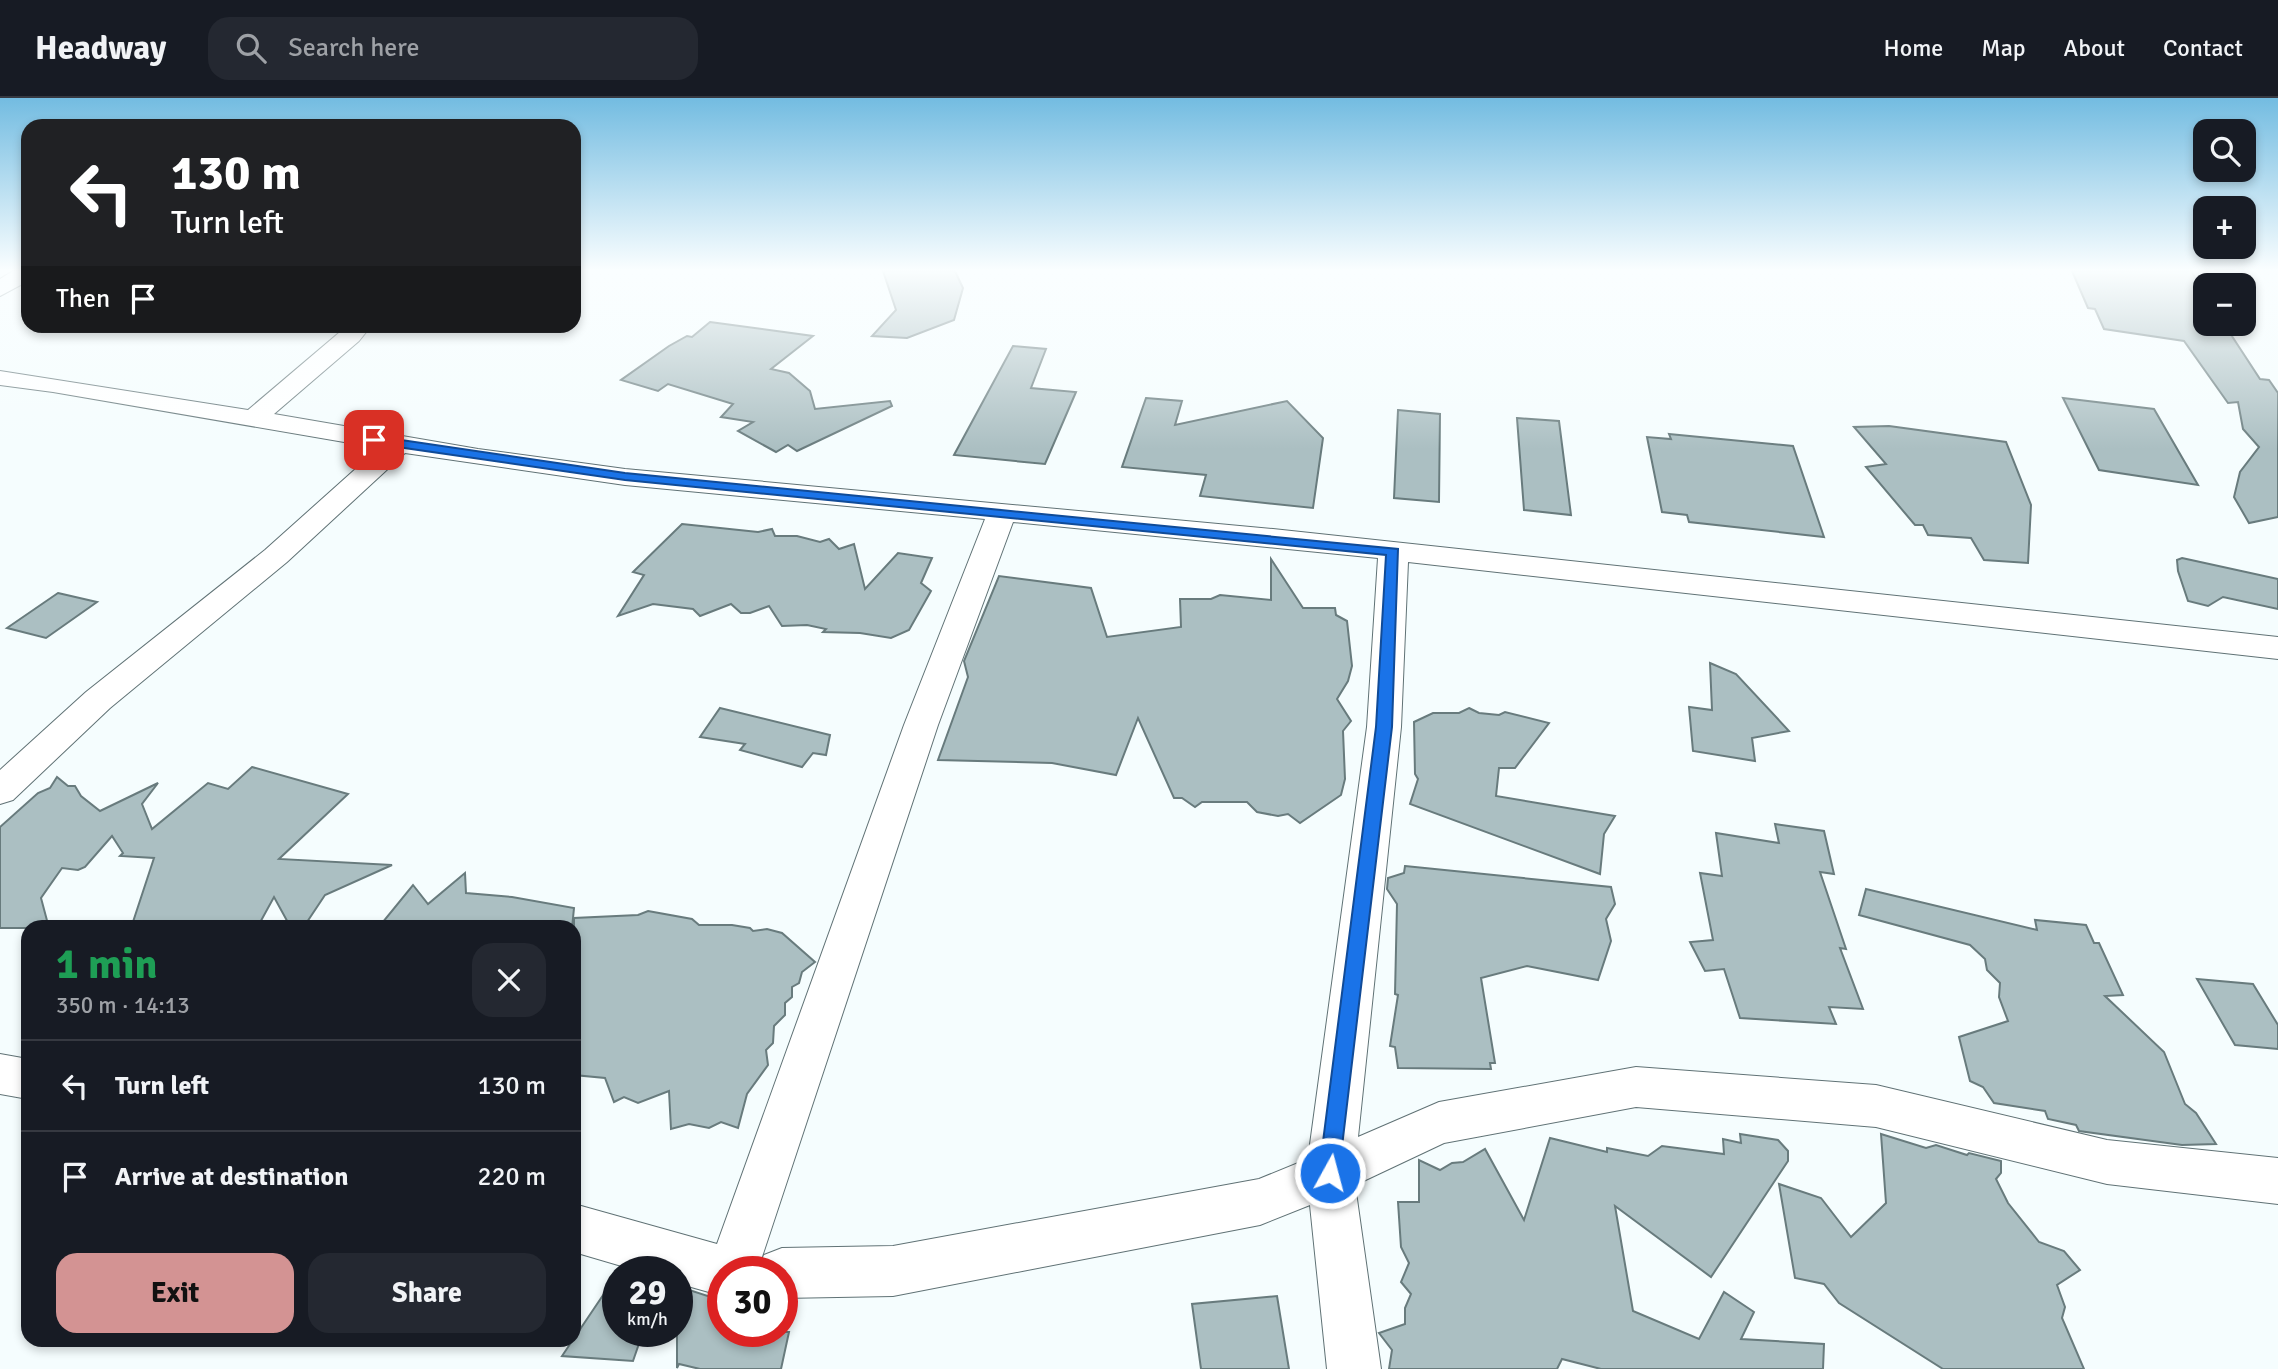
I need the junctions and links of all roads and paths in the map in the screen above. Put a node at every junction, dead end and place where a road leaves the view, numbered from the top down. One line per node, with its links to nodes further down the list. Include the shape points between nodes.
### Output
1 (353, 333): 3 (street)
2 (0, 378): 3 (street)
3 (252, 420): 4 (street)
4 (399, 444): 5 (street, via 625,477); 8 (street, via 276,556 98,700)
5 (1002, 513): 6 (street); 14 (street, via 921,725)
6 (1393, 552): 7 (street); 11 (street, via 1384,727)
7 (2278, 648)
8 (0, 791)
9 (0, 1074): 10 (street)
10 (21, 1078)
11 (1330, 1173): 12 (street, via 1439,1123 1636,1087 1876,1106 2107,1162); 16 (street, via 1260,1202 906,1268); 17 (street)
12 (2278, 1181)
13 (581, 1230): 15 (street)
14 (738, 1256)
15 (707, 1266)
16 (798, 1272)
17 (1354, 1369)

